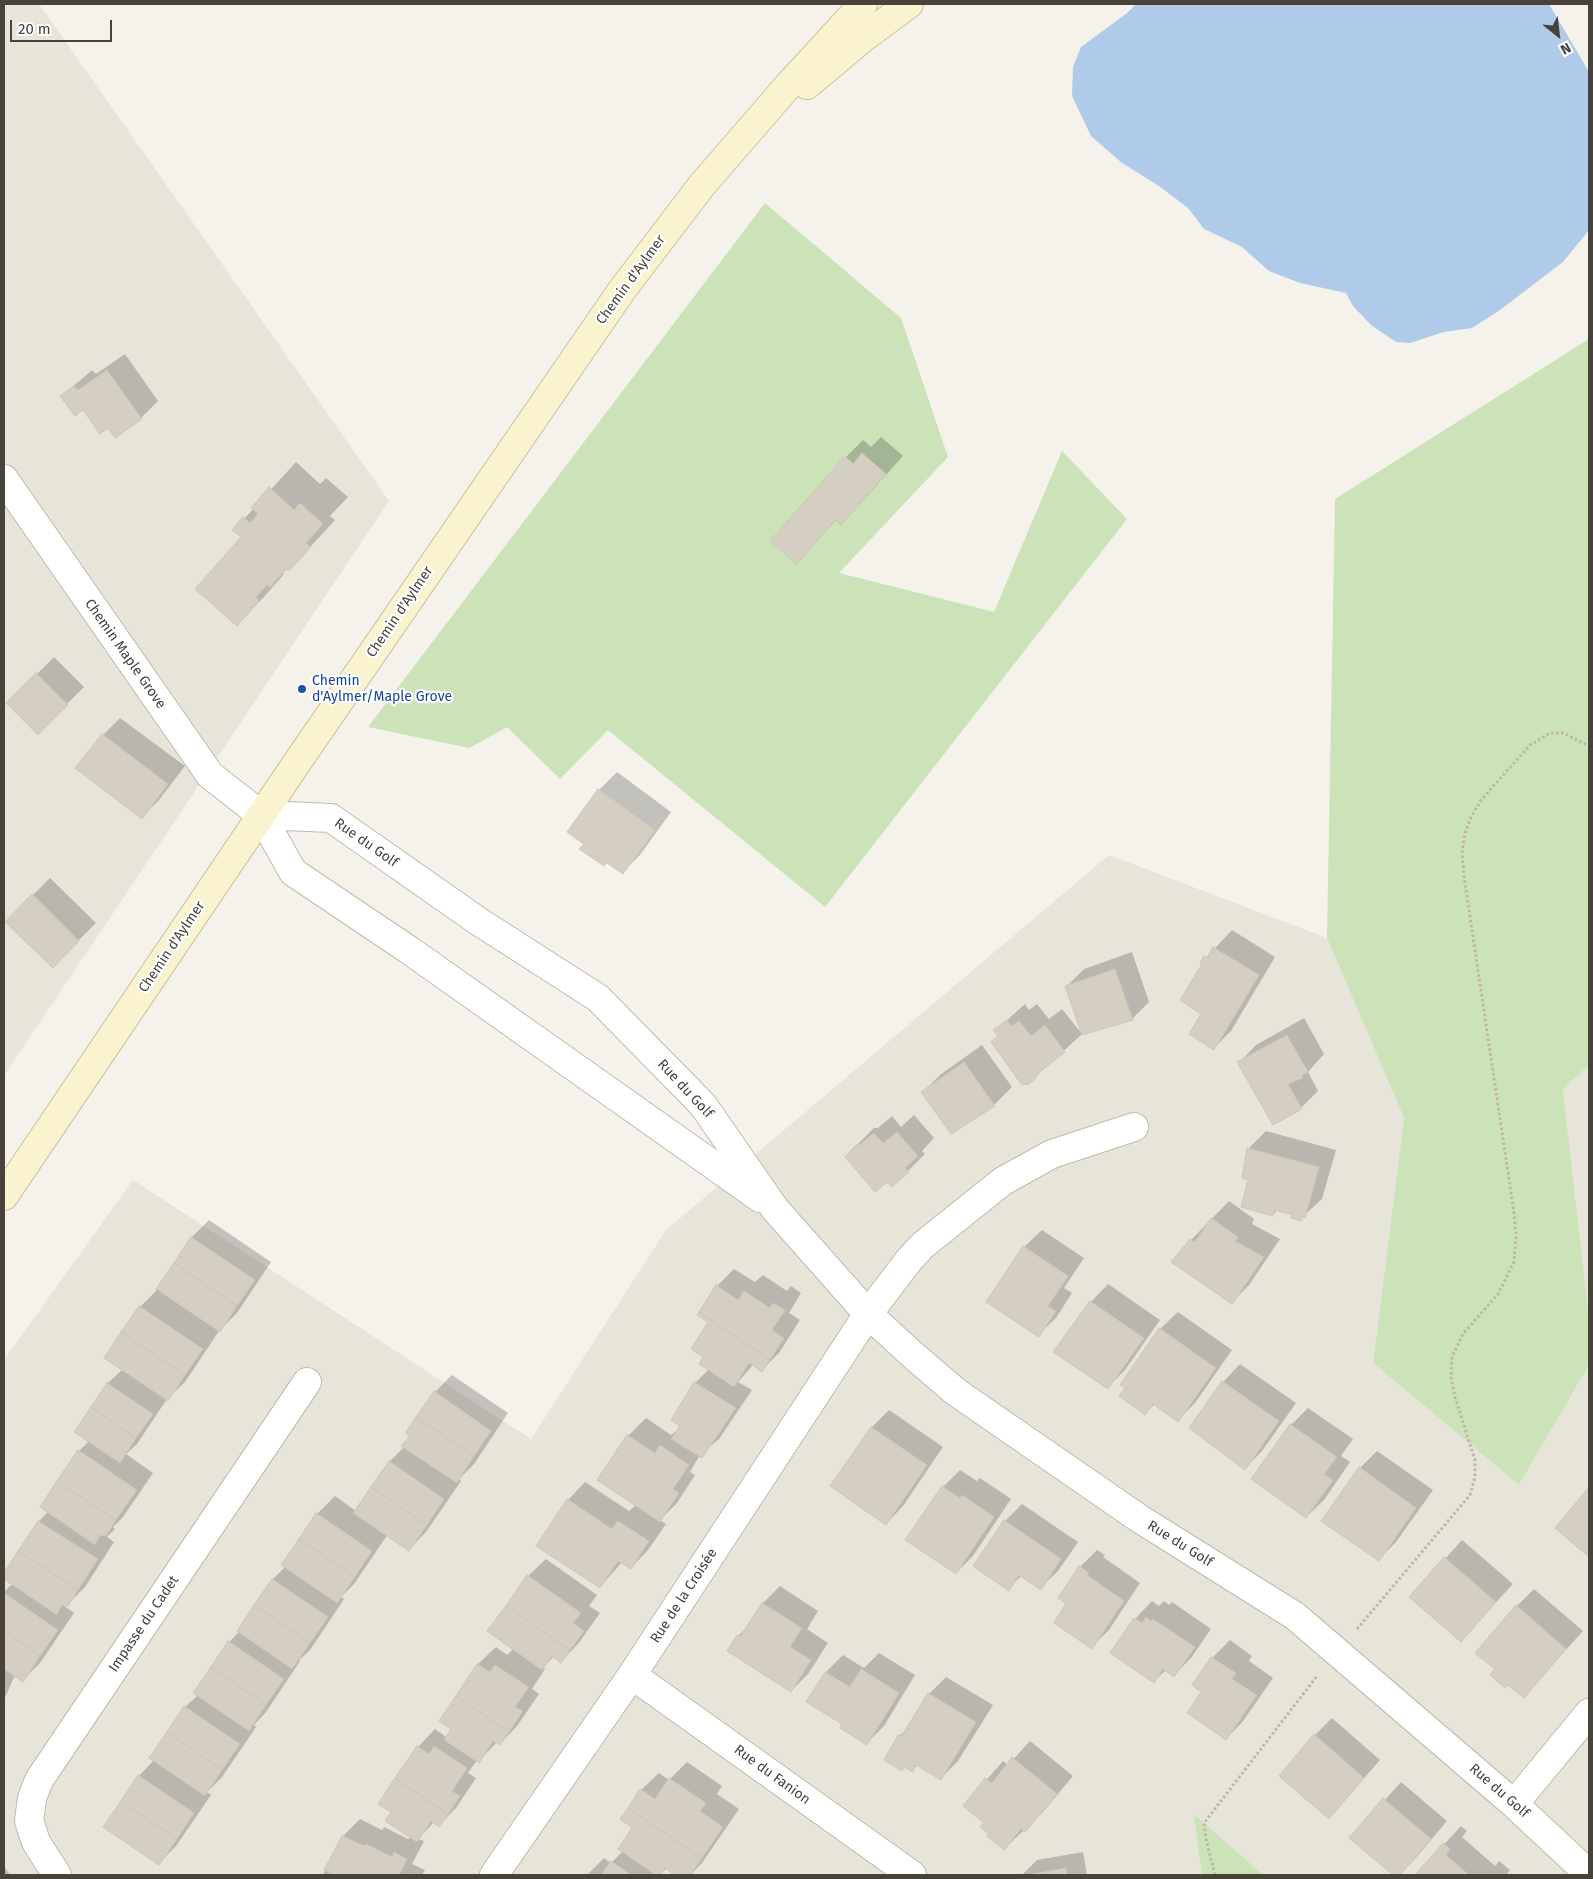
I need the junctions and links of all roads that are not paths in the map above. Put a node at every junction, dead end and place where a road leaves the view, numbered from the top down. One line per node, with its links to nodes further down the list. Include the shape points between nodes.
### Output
1 (863, 4): 3 (main road, Chemin d'Aylmer)
2 (910, 4): 3 (main road, Chemin d'Aylmer, via 863,38)
3 (743, 139): 5 (main road, Chemin d'Aylmer, via 702,185 622,290)
4 (4, 479): 5 (street, Chemin Maple Grove, via 210,775)
5 (262, 815): 7 (main road, Chemin d'Aylmer); 8 (street, Rue du Golf, via 293,872 409,950); 8 (street, Rue du Golf, via 331,818 598,998 703,1105)
6 (1134, 1127): 9 (street, Rue de la Croisée, via 1052,1154 1004,1181 923,1245)
7 (4, 1196)
8 (775, 1209): 9 (street, Rue du Golf)
9 (868, 1314): 11 (street, Rue de la Croisée); 13 (street, Rue du Golf, via 956,1392 1140,1519 1295,1616)
10 (307, 1382): 15 (street, Impasse du Cadet, via 40,1780 32,1798 29,1821 36,1842)
11 (632, 1675): 16 (street, Rue de la Croisée); 17 (street, Rue du Fanion)
12 (1589, 1713): 13 (street)
13 (1514, 1804): 14 (street, Rue du Golf)
14 (1589, 1874)
15 (57, 1875)
16 (494, 1875)
17 (912, 1875)

